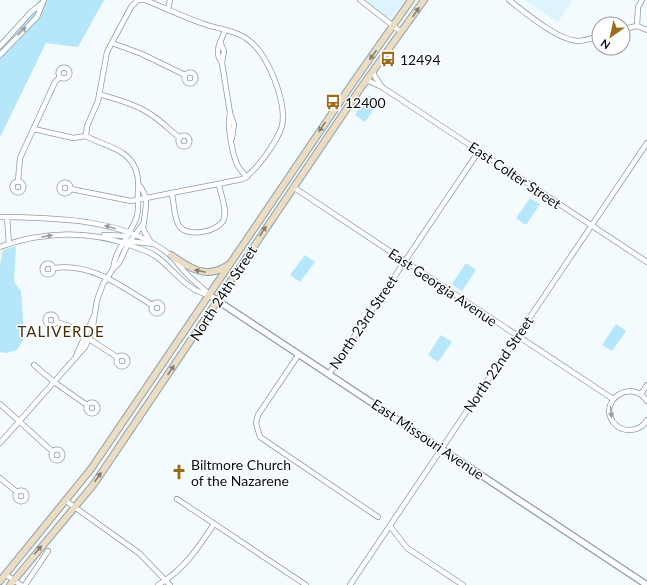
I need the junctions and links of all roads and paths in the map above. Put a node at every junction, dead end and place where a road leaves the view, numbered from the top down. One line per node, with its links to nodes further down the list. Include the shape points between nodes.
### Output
1 (138, 0): 10 (street, via 145,0); 18 (street, via 131,7)
2 (170, 0): 10 (street)
3 (360, 0): 11 (street)
4 (411, 0): 11 (main road, North 24th Street)
5 (416, 0): 11 (main road)
6 (424, 0): 16 (main road, North 24th Street, one-way to 6)
7 (509, 0): 17 (street, via 550,30 568,39 578,41)
8 (642, 0): 12 (street, via 638,7)
9 (43, 2): 19 (street); 20 (street, one-way to 9, via 37,17)
10 (168, 9): 14 (street)
11 (393, 26): 16 (street); 58 (main road, North 24th Street, one-way to 58)
12 (636, 26): 13 (street); 15 (street)
13 (631, 27)
14 (225, 30): 32 (street, via 217,52 222,63 234,125 232,138 237,164); 32 (street, via 249,40 271,70 281,107 282,125 276,138 256,169)
15 (647, 30)
16 (401, 32): 21 (main road, North 24th Street)
17 (591, 38)
18 (112, 43): 22 (street); 26 (street, via 106,56)
19 (0, 46)
20 (0, 55)
21 (373, 70): 24 (main road, North 24th Street); 25 (street, East Colter Street)
22 (185, 75)
23 (60, 77): 27 (street)
24 (364, 83): 25 (street, East Colter Street, via 372,82); 36 (main road, North 24th Street)
25 (382, 87): 31 (street, East Colter Street)
26 (99, 94): 28 (street, via 87,126); 29 (street, via 141,108)
27 (34, 129): 28 (street, via 73,138); 33 (street, via 20,158)
28 (86, 136): 34 (street, via 125,155 135,167)
29 (180, 138)
30 (647, 143): 44 (street, North 22nd Street)
31 (479, 151): 44 (street, East Colter Street); 56 (street, North 23rd Street)
32 (246, 177): 35 (street)
33 (18, 181)
34 (139, 185): 39 (street); 40 (street)
35 (219, 185): 38 (street); 38 (street, via 225,215 221,225 211,229 189,232 182,229 178,223)
36 (293, 187): 56 (street, East Georgia Avenue); 63 (main road, North 24th Street, one-way to 36)
37 (71, 189): 40 (street, via 126,200)
38 (172, 194): 39 (street)
39 (146, 199): 40 (street); 43 (street)
40 (139, 200): 45 (street, via 136,220)
41 (0, 217): 42 (street)
42 (7, 217): 45 (street, one-way to 42, via 96,223 61,218); 51 (street)
43 (143, 224): 46 (street); 49 (street, via 143,230)
44 (591, 226): 57 (street, East Colter Street); 66 (street, North 22nd Street)
45 (127, 234): 46 (street); 47 (street); 48 (street)
46 (134, 235): 49 (street); 50 (street)
47 (94, 236): 48 (street); 51 (street, one-way to 47, via 60,234)
48 (122, 242): 50 (street); 60 (street)
49 (150, 242): 52 (street)
50 (129, 243): 52 (street); 54 (street); 60 (street, via 121,260)
51 (9, 244): 53 (street)
52 (158, 246): 54 (street); 55 (street)
53 (0, 247)
54 (154, 255): 62 (street, via 178,277 203,294)
55 (171, 255): 58 (main road, one-way to 55, via 217,271 201,272 187,267); 62 (street)
56 (404, 261): 66 (street, East Georgia Avenue); 71 (street, North 23rd Street)
57 (647, 262)
58 (230, 263): 62 (main road, North 24th Street)
59 (54, 268): 61 (street, via 76,267 93,271)
60 (113, 269): 61 (street)
61 (106, 278): 64 (street); 67 (street)
62 (209, 295): 63 (street, East Missouri Avenue); 79 (main road, North 24th Street)
63 (217, 301): 68 (street, East Missouri Avenue); 80 (main road, North 24th Street, one-way to 63)
64 (152, 305)
65 (56, 322): 67 (street, via 69,326)
66 (517, 336): 75 (street, East Georgia Avenue); 84 (street, North 22nd Street)
67 (87, 337): 69 (street); 72 (street, via 76,356)
68 (299, 354): 71 (street, East Missouri Avenue); 91 (street, via 260,412 256,423 260,437)
69 (117, 357)
70 (34, 365): 72 (street)
71 (329, 374): 84 (street, East Missouri Avenue)
72 (54, 382): 78 (street); 82 (street)
73 (647, 385): 74 (street)
74 (641, 394): 75 (street, via 629,390 617,394); 76 (street)
75 (613, 399): 81 (street, one-way to 81, via 610,405 611,419 620,428 640,428)
76 (647, 400)
77 (0, 404): 82 (street)
78 (87, 405)
79 (131, 411): 80 (main road); 89 (main road, North 24th Street)
80 (140, 417): 90 (main road, North 24th Street, one-way to 80, via 91,488)
81 (647, 420)
82 (19, 422): 83 (street); 85 (street)
83 (1, 444)
84 (441, 448): 93 (street, North 22nd Street); 106 (street, East Missouri Avenue)
85 (52, 451)
86 (0, 478): 87 (street)
87 (17, 492)
88 (177, 499): 92 (street)
89 (66, 502): 90 (street); 95 (main road, North 24th Street)
90 (74, 508): 97 (street, via 139,554); 98 (main road, North 24th Street, one-way to 90)
91 (378, 517)
92 (214, 524): 97 (street, via 188,562); 103 (street)
93 (390, 526): 104 (street, North 22nd Street); 105 (street, via 407,548)
94 (48, 551): 100 (street)
95 (5, 574): 96 (main road, North 24th Street); 98 (street)
96 (0, 581)
97 (165, 581): 101 (street); 102 (street)
98 (12, 583): 99 (street)
99 (21, 585)
100 (25, 585)
101 (158, 585)
102 (170, 585)
103 (306, 585)
104 (350, 585)
105 (463, 585)
106 (647, 585)

